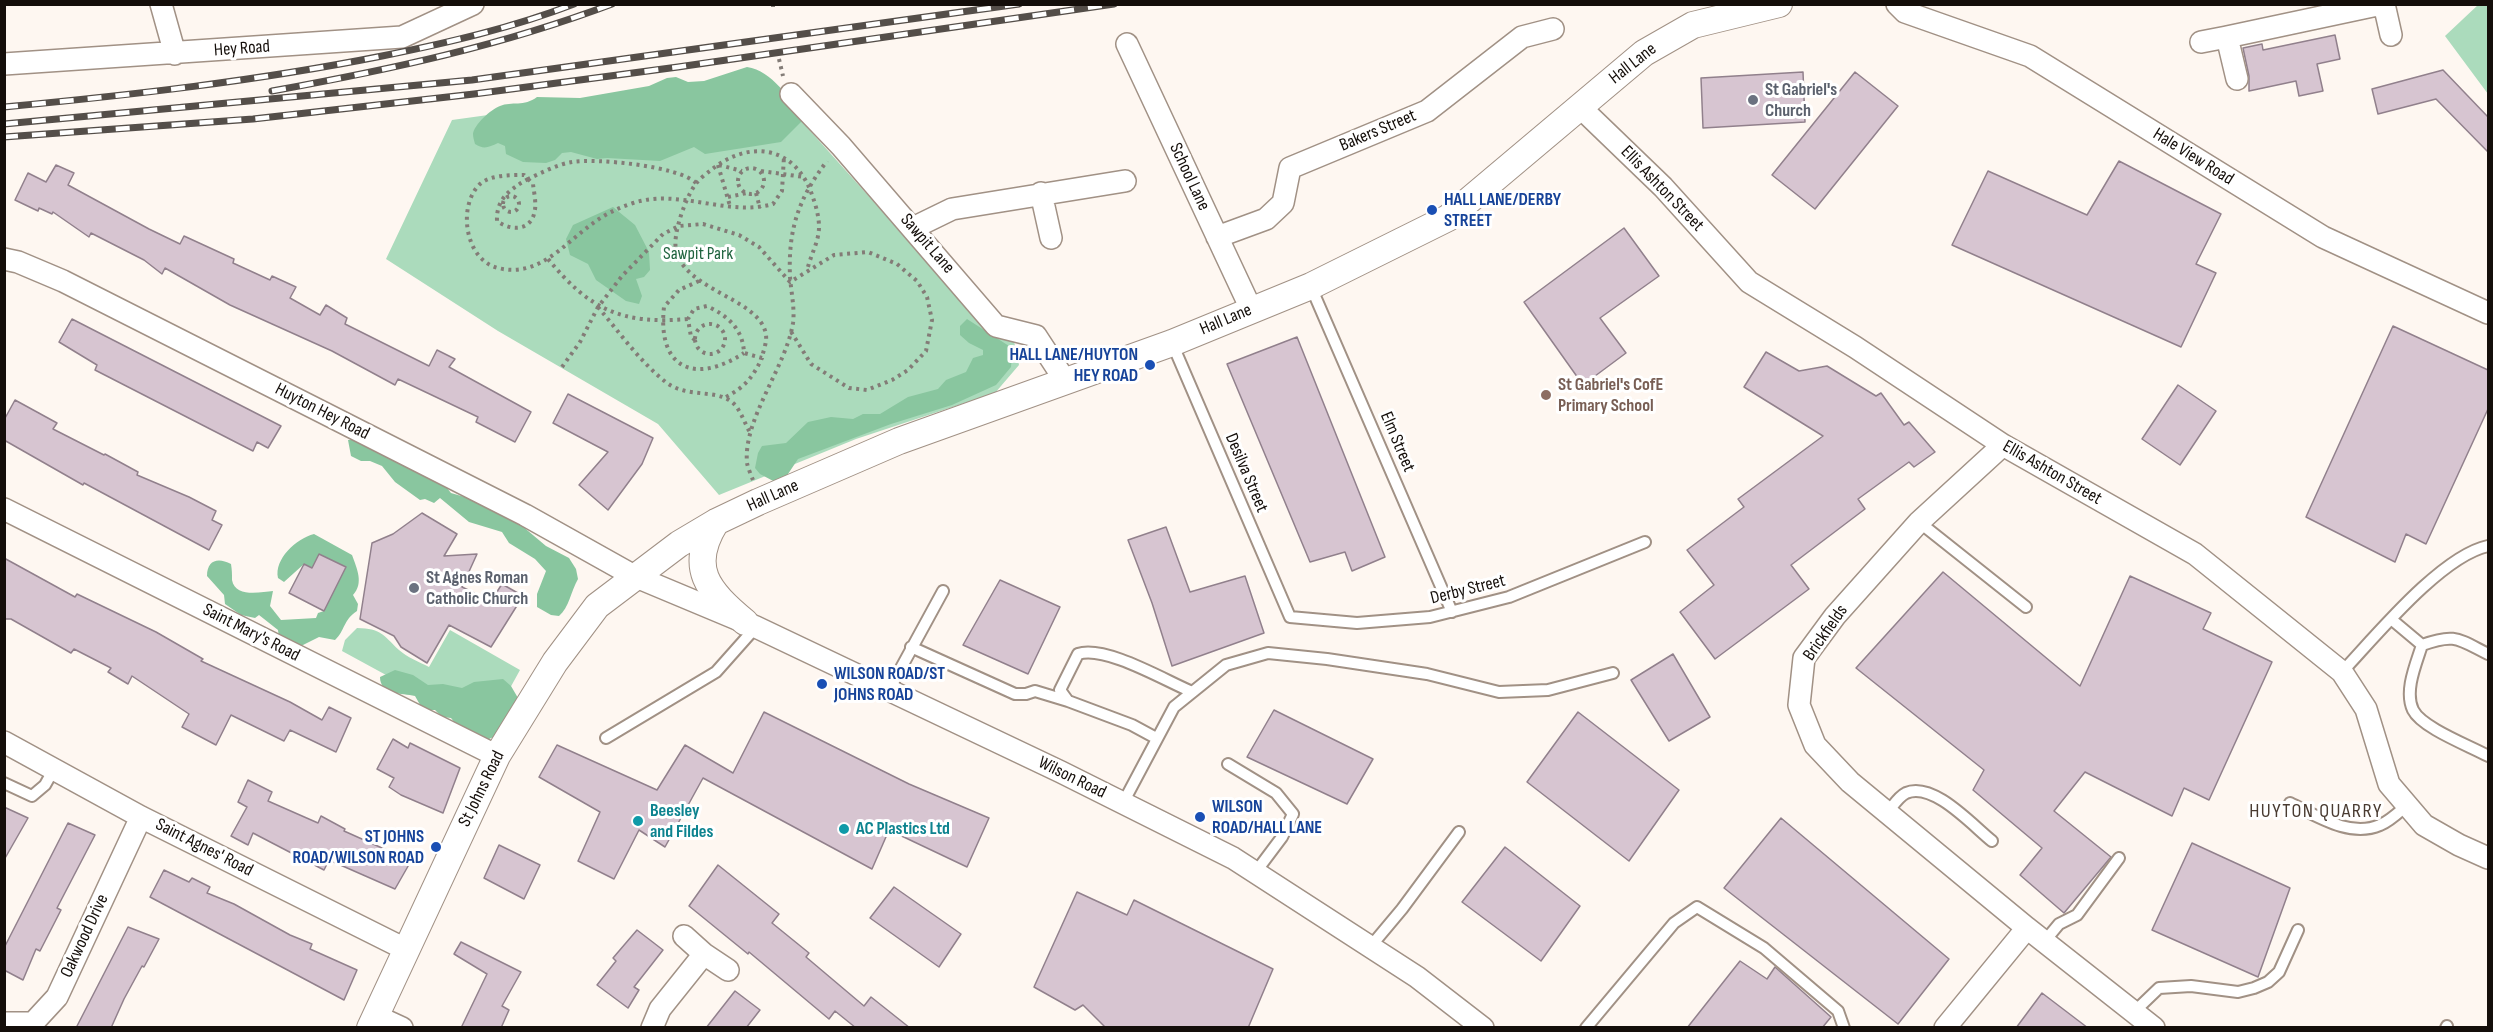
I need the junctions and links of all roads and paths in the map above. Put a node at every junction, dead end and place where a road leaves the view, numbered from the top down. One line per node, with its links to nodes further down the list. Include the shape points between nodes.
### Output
1 (161, 4): 11 (street)
2 (473, 4): 11 (street, Hey Road, via 402,38)
3 (1779, 4): 15 (street, Hall Lane, via 1693,25 1644,53)
4 (1897, 4): 46 (street, Hale View Road, via 1905,12 2030,56 2324,237)
5 (2383, 4): 7 (street); 8 (street)
6 (1553, 29): 36 (street, Bakers Street, via 1522,37 1427,111 1290,168 1283,203 1266,219)
7 (2391, 35)
8 (2227, 37): 9 (street); 13 (street)
9 (2201, 42)
10 (1127, 44): 36 (street, School Lane)
11 (175, 54): 12 (street, Hey Road)
12 (4, 64)
13 (2237, 79)
14 (791, 94): 16 (street, Sawpit Lane)
15 (1580, 107): 43 (street, Hall Lane, via 1448,218); 58 (street, Ellis Ashton Street, via 1663,187 1749,282)
16 (842, 146): 26 (path); 35 (street, Sawpit Lane)
17 (784, 156): 18 (path, via 754,150 734,155); 21 (path); 22 (path)
18 (718, 165): 19 (path); 25 (path); 31 (path)
19 (742, 171): 20 (path, via 753,167); 27 (path, via 739,184)
20 (761, 171): 21 (path); 28 (path, via 765,183)
21 (784, 174): 22 (path); 33 (path, via 782,191 773,204)
22 (804, 177): 26 (path)
23 (528, 179): 25 (path, via 572,162 646,167 675,172); 30 (path); 30 (path, via 535,196 534,215 527,224 516,229 497,221); 39 (path, via 515,175 481,183 470,197 467,209 470,234 478,255 497,268 528,269)
24 (1125, 181): 29 (street)
25 (696, 183): 34 (path)
26 (809, 188): 40 (path, via 819,227); 42 (path, via 793,222)
27 (747, 193): 28 (path); 31 (path)
28 (756, 193): 33 (path)
29 (1041, 193): 35 (street, via 952,209); 37 (street)
30 (505, 197): 30 (path, via 506,210 515,211 519,201)
31 (728, 197): 32 (path)
32 (730, 206): 33 (path); 39 (path, via 651,199 634,203 593,223)
33 (760, 208)
34 (679, 226): 41 (path, via 679,259); 42 (path, via 703,224 739,235 759,247); 44 (path, via 644,251)
35 (913, 228): 55 (street, Sawpit Lane, via 996,326 1036,336)
36 (1217, 237): 45 (street, School Lane)
37 (1051, 238)
38 (4, 259): 65 (street, Huyton Hey Road, via 63,281 525,515)
39 (548, 259): 44 (path, via 567,282)
40 (807, 271): 42 (path); 49 (path, via 834,255 868,252 897,264 917,280 927,297 932,321 926,351 892,381 867,390 849,388 811,364)
41 (699, 281): 47 (path, via 670,298); 53 (path, via 733,299 754,317 766,334)
42 (790, 282): 49 (path)
43 (1311, 286): 45 (street, Hall Lane); 68 (lane, Elm Street)
44 (598, 307): 47 (path, via 631,317); 54 (path); 56 (path, via 667,383 681,392)
45 (1251, 309): 51 (street, Hall Lane)
46 (2488, 313)
47 (662, 319): 48 (path); 52 (path, via 671,355 681,366 694,370 719,367)
48 (687, 319): 50 (path); 52 (path, via 694,309 707,306 720,312 736,328 744,342)
49 (790, 330): 57 (path)
50 (695, 340): 50 (path, via 700,350 713,354 724,345 724,335 709,324 699,328)
51 (1172, 343): 55 (street, Hall Lane); 69 (lane, Desilva Street)
52 (744, 353): 53 (path)
53 (762, 358): 56 (path, via 741,390)
54 (562, 367)
55 (1066, 382): 59 (street, Hall Lane, via 899,441)
56 (726, 397): 57 (path, via 738,408)
57 (751, 435): 59 (path, via 747,463)
58 (2003, 446): 62 (street, Brickfields); 75 (street, Ellis Ashton Street, via 2195,554)
59 (758, 502): 61 (street, Hall Lane)
60 (4, 509): 83 (street, Saint Mary's Road)
61 (716, 522): 65 (street, Hall Lane); 71 (street, via 704,545 702,569 708,587 721,602)
62 (1919, 522): 67 (lane); 91 (street, Brickfields, via 1835,616 1804,658 1799,705 1815,745)
63 (1645, 542): 68 (lane, Derby Street, via 1509,597)
64 (2488, 546): 70 (lane, via 2455,562)
65 (634, 576): 71 (street, Wilson Road); 83 (street, St Johns Road, via 597,606 555,662)
66 (943, 591): 73 (lane)
67 (2026, 607)
68 (1452, 612): 69 (lane, Derby Street, via 1357,623)
69 (1290, 617)
70 (2391, 618): 72 (lane); 75 (lane)
71 (750, 624): 77 (street, Wilson Road); 80 (lane, via 716,672)
72 (2422, 645): 74 (lane, via 2457,638); 84 (lane, via 2412,679 2413,710 2423,722)
73 (911, 647): 77 (lane); 79 (lane, via 1015,694 1035,691)
74 (2488, 654)
75 (2342, 672): 90 (street, Ellis Ashton Street, via 2366,709 2390,784)
76 (1613, 673): 78 (lane, via 1548,690 1499,692 1427,674 1268,653 1226,665)
77 (889, 690): 88 (street, Wilson Road)
78 (1191, 691): 79 (lane, via 1109,656 1086,651 1078,654 1060,690); 81 (lane, via 1174,707)
79 (1068, 701): 81 (lane)
80 (606, 738)
81 (1156, 738): 88 (lane)
82 (4, 742): 86 (street, Saint Agnes' Road)
83 (497, 756): 103 (street, St Johns Road)
84 (2488, 756)
85 (1228, 764): 97 (lane, via 1276,793 1293,814 1282,837)
86 (54, 769): 87 (lane, via 45,785 32,796); 92 (street, Saint Agnes' Road)
87 (4, 783)
88 (1123, 803): 97 (street, Wilson Road)
89 (2290, 804): 90 (lane, via 2341,826 2358,829 2382,824)
90 (2407, 805): 96 (street, Ellis Ashton Street, via 2424,825)
91 (1887, 813): 94 (lane, via 1904,794 1927,791); 98 (street, Brickfields)
92 (141, 817): 103 (street, Saint Agnes' Road); 108 (street, Oakwood Drive, via 57,996 33,1023)
93 (1459, 832): 102 (lane)
94 (1992, 841)
95 (2119, 858): 101 (lane, via 2077,915 2059,924)
96 (2488, 858)
97 (1255, 873): 102 (street, Wilson Road)
98 (2027, 928): 101 (street, Brickfields); 114 (street)
99 (2298, 930): 106 (lane, via 2279,972 2268,982 2238,992 2191,986 2159,988)
100 (684, 936): 104 (street)
101 (2044, 942): 106 (street, Brickfields)
102 (1371, 946): 111 (street, Wilson Road)
103 (407, 950): 107 (street, St Johns Road)
104 (704, 954): 105 (street); 110 (street, via 660,1009)
105 (728, 970)
106 (2134, 1012): 115 (street, Brickfields)
107 (373, 1022): 109 (street)
108 (4, 1023)
109 (402, 1028)
110 (652, 1028)
111 (1483, 1028)
112 (1586, 1028): 113 (lane, via 1674,923 1697,907 1764,948 1838,1011)
113 (1844, 1028)
114 (1945, 1028)
115 (2154, 1028)

